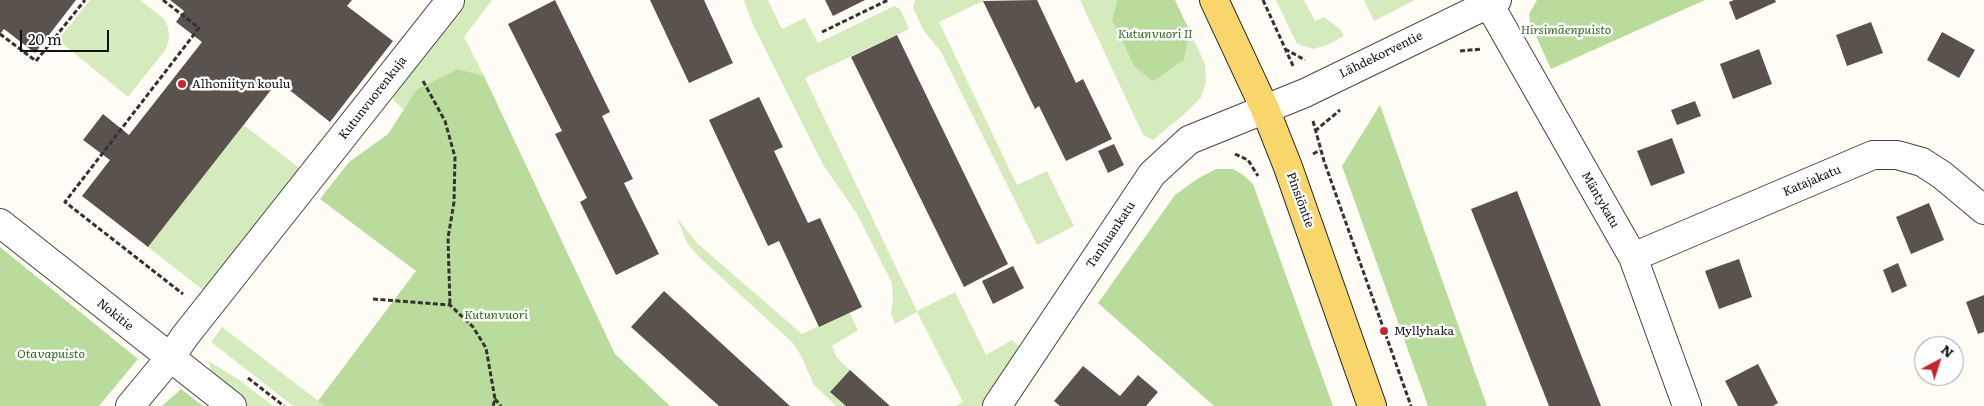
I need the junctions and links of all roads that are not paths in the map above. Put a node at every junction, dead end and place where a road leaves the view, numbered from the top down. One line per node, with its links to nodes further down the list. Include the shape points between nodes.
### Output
1 (1214, 0): 4 (main road, Pinsiöntie)
2 (449, 1): 8 (street, Kutunvuorenkuja)
3 (1493, 2): 4 (street, Lähdekorventie, via 1305,93); 7 (street, Mäntykatu)
4 (1264, 109): 11 (street, Tanhuankatu, via 1190,140 1152,174); 12 (main road, Pinsiöntie, via 1288,167)
5 (1984, 210): 7 (street, Katajakatu, via 1922,162 1896,155 1872,156)
6 (0, 223): 8 (street, Nokitie)
7 (1633, 257): 13 (street, Mäntykatu)
8 (170, 358): 9 (street, Kutunvuorenkuja); 10 (street, Nokitie)
9 (130, 406)
10 (232, 406)
11 (997, 406)
12 (1372, 406)
13 (1688, 406)

